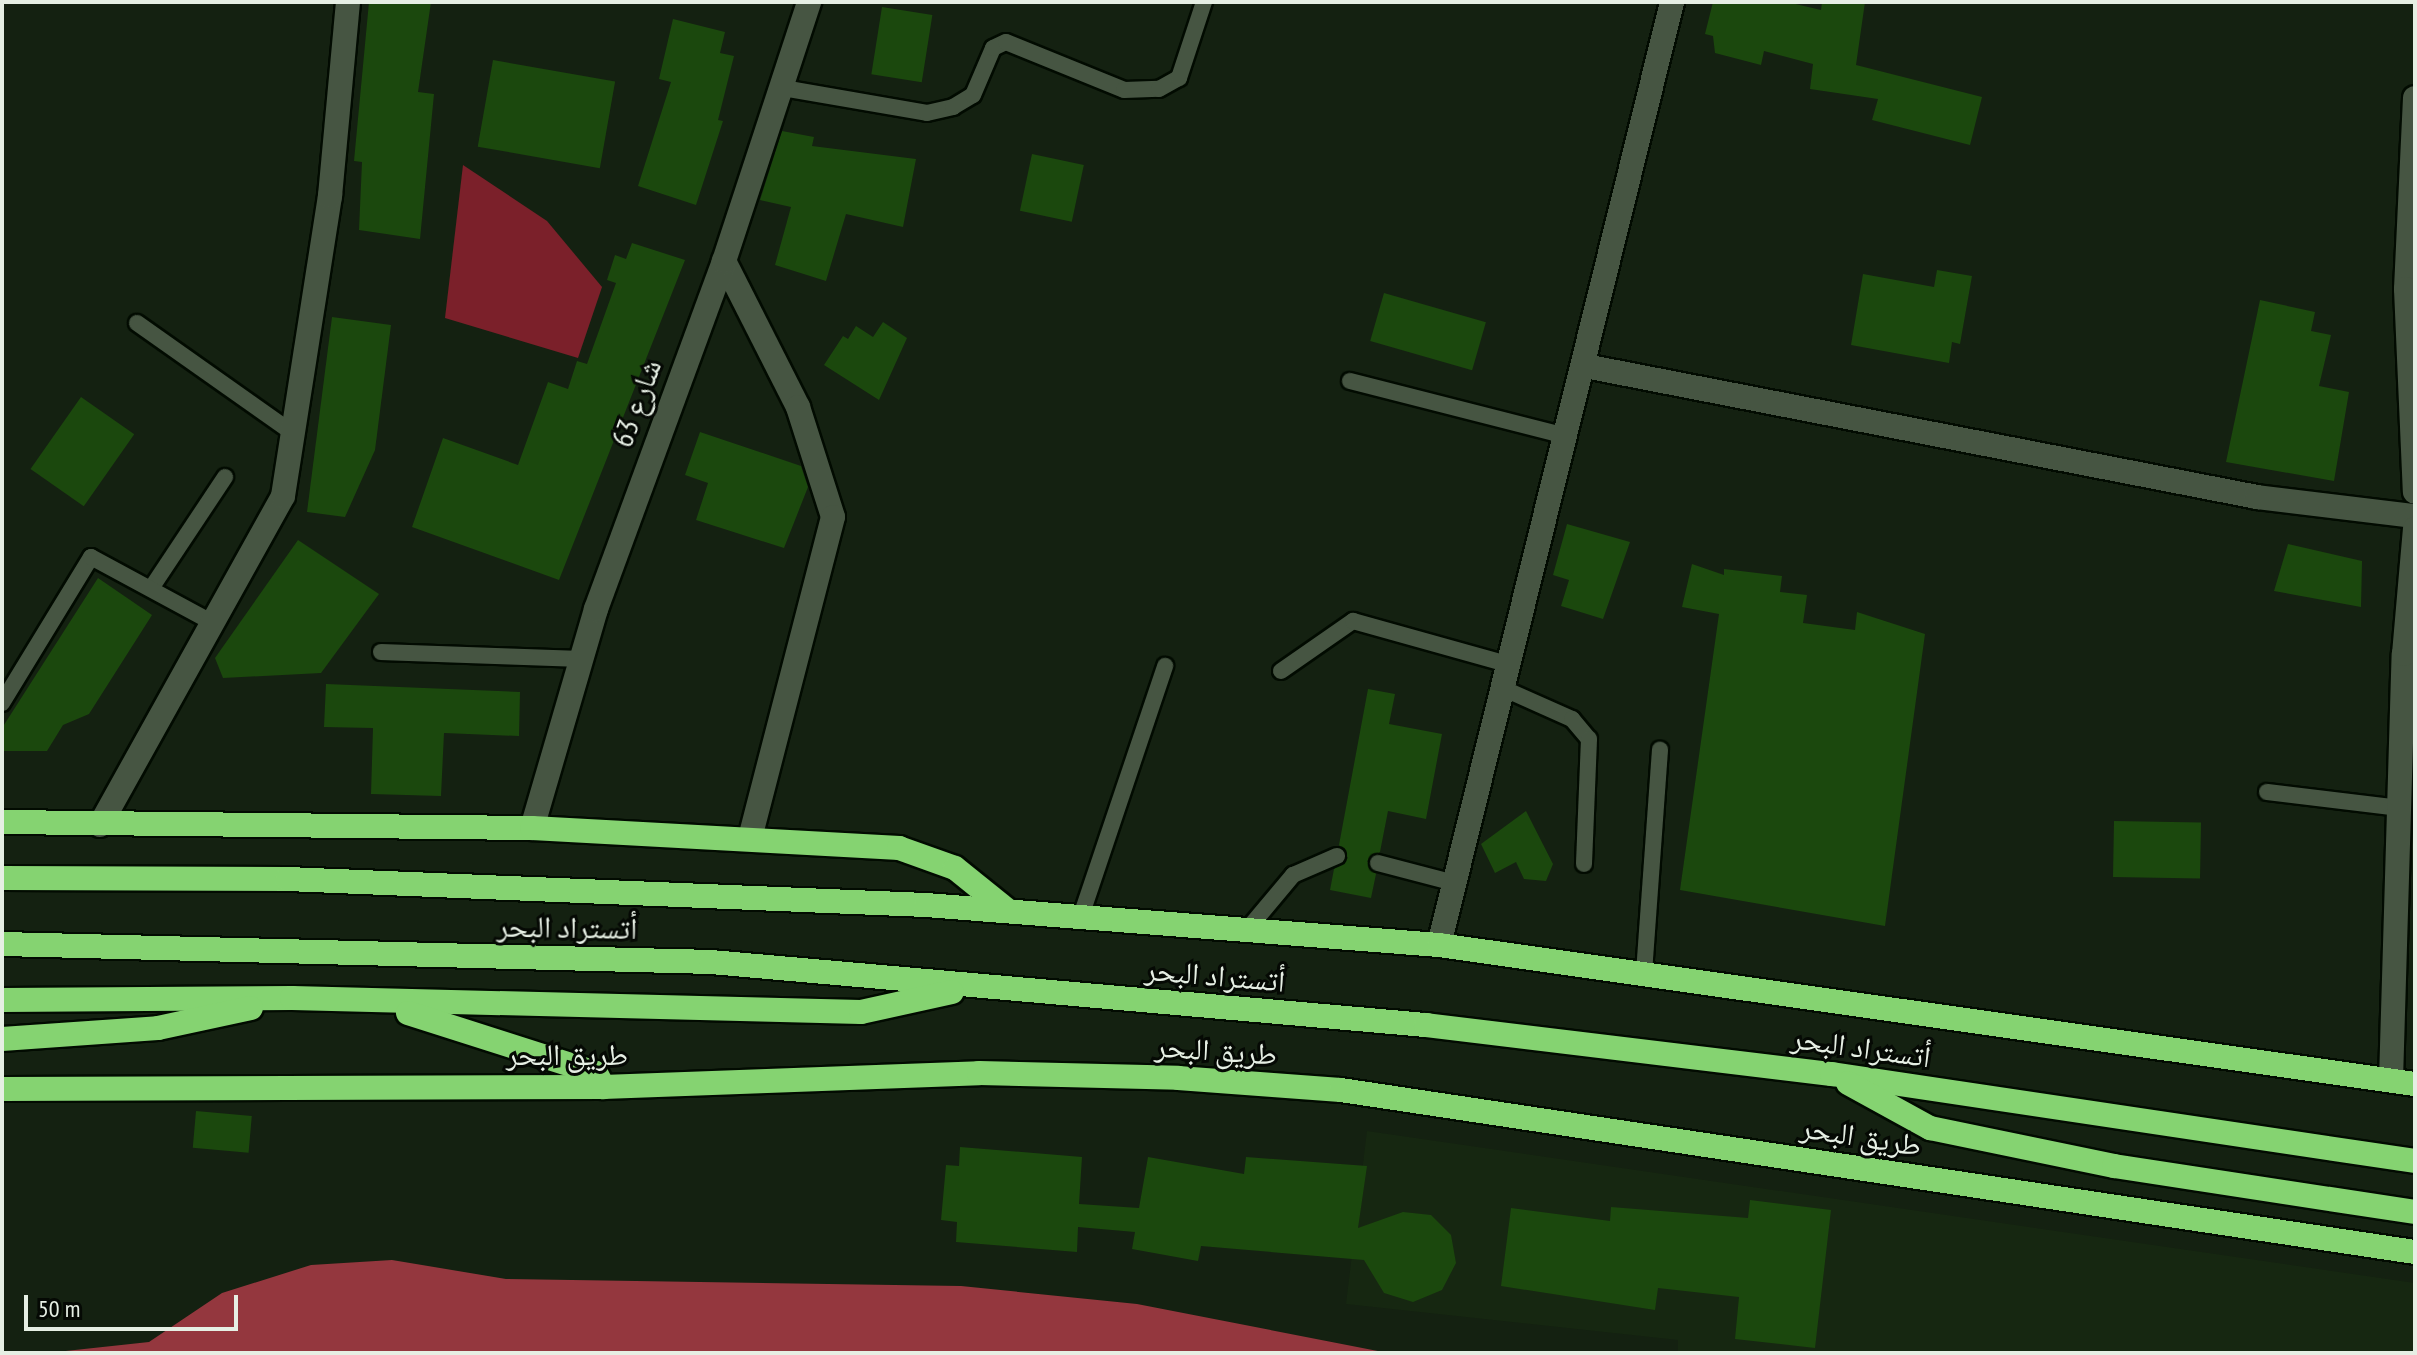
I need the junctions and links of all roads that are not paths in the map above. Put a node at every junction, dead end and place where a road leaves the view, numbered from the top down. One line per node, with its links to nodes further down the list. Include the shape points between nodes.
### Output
1 (348, 2): 11 (street)
2 (809, 2): 5 (street, شارع 63)
3 (1204, 2): 5 (lane, via 1179,78 1159,89 1124,90 1006,42 993,48 973,95 927,113)
4 (1672, 2): 9 (street)
5 (783, 88): 7 (street, شارع 63)
6 (2415, 98): 14 (street, via 2406,289)
7 (724, 261): 20 (street, شارع 63); 32 (street, via 798,407 833,517)
8 (137, 323): 11 (lane)
9 (1585, 366): 12 (street); 15 (street, via 2257,497)
10 (1350, 381): 12 (lane)
11 (296, 435): 18 (street, via 279,509)
12 (1566, 436): 21 (street)
13 (225, 477): 17 (lane)
14 (2415, 492)
15 (2415, 516)
16 (2415, 528): 28 (street)
17 (152, 587): 18 (lane); 25 (lane, via 100,558 86,560)
18 (215, 624): 30 (street)
19 (381, 652): 20 (lane)
20 (581, 659): 31 (street, شارع 63)
21 (1507, 664): 23 (lane, via 1353,621); 24 (street)
22 (1165, 666): 39 (lane)
23 (1281, 671)
24 (1500, 687): 35 (lane, via 1572,719 1589,739); 37 (street)
25 (2, 703)
26 (1660, 750): 43 (lane)
27 (2267, 792): 28 (lane)
28 (2400, 808): 50 (street)
29 (2, 822): 30 (highway)
30 (100, 825): 31 (highway)
31 (532, 828): 32 (highway)
32 (750, 838): 38 (highway, via 927,856 955,868)
33 (1337, 856): 40 (lane, via 1293,875)
34 (1378, 863): 37 (lane)
35 (1584, 864)
36 (2, 878): 38 (highway, أتستراد البحر, via 287,879)
37 (1454, 883): 42 (street)
38 (1007, 910): 39 (highway, أتستراد البحر)
39 (1081, 916): 40 (highway, أتستراد البحر)
40 (1247, 930): 42 (highway, أتستراد البحر)
41 (2, 944): 44 (highway, أتستراد البحر, via 711,962)
42 (1439, 945): 43 (highway, أتستراد البحر)
43 (1644, 973): 50 (highway, أتستراد البحر)
44 (973, 987): 47 (highway, via 861,1012); 49 (highway, أتستراد البحر, via 1426,1025)
45 (292, 998): 46 (highway); 47 (highway); 48 (highway, via 158,1028)
46 (2, 1000)
47 (386, 1006): 51 (highway, via 573,1064 596,1073)
48 (2, 1039)
49 (1832, 1074): 53 (highway, أتستراد البحر); 54 (highway, via 1930,1128 2114,1166)
50 (2403, 1082)
51 (603, 1087): 52 (highway, طريق البحر); 55 (highway, طريق البحر, via 979,1073 1341,1090)
52 (2, 1089)
53 (2415, 1161)
54 (2415, 1212)
55 (2415, 1252)

